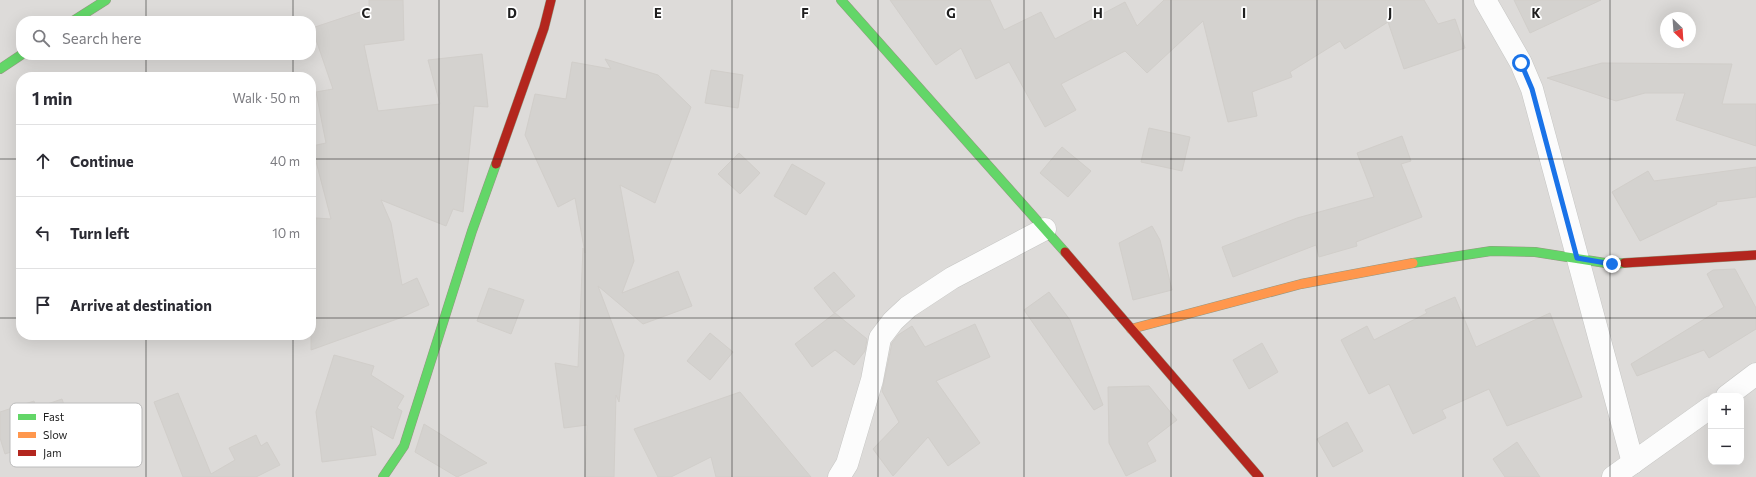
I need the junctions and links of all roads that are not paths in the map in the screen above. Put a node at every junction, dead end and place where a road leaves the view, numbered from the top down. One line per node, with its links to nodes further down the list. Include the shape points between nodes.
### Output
1 (106, 0): 5 (street)
2 (551, 0): 16 (street, via 544,28 472,231 404,446)
3 (841, 0): 8 (street)
4 (1485, 0): 10 (street, via 1521,63 1532,89)
5 (81, 16)
6 (16, 58): 7 (street)
7 (0, 69)
8 (1046, 229): 11 (street); 17 (street, via 952,278 893,320 880,338 869,388 847,464)
9 (1756, 255): 10 (street, via 1612,264)
10 (1577, 258): 11 (street, via 1535,252 1491,251 1426,260 1301,284); 15 (street)
11 (1131, 329): 18 (street)
12 (1756, 374): 13 (street)
13 (1731, 393)
14 (1708, 410): 15 (street)
15 (1633, 463): 19 (street)
16 (383, 477)
17 (839, 477)
18 (1259, 477)
19 (1613, 477)

